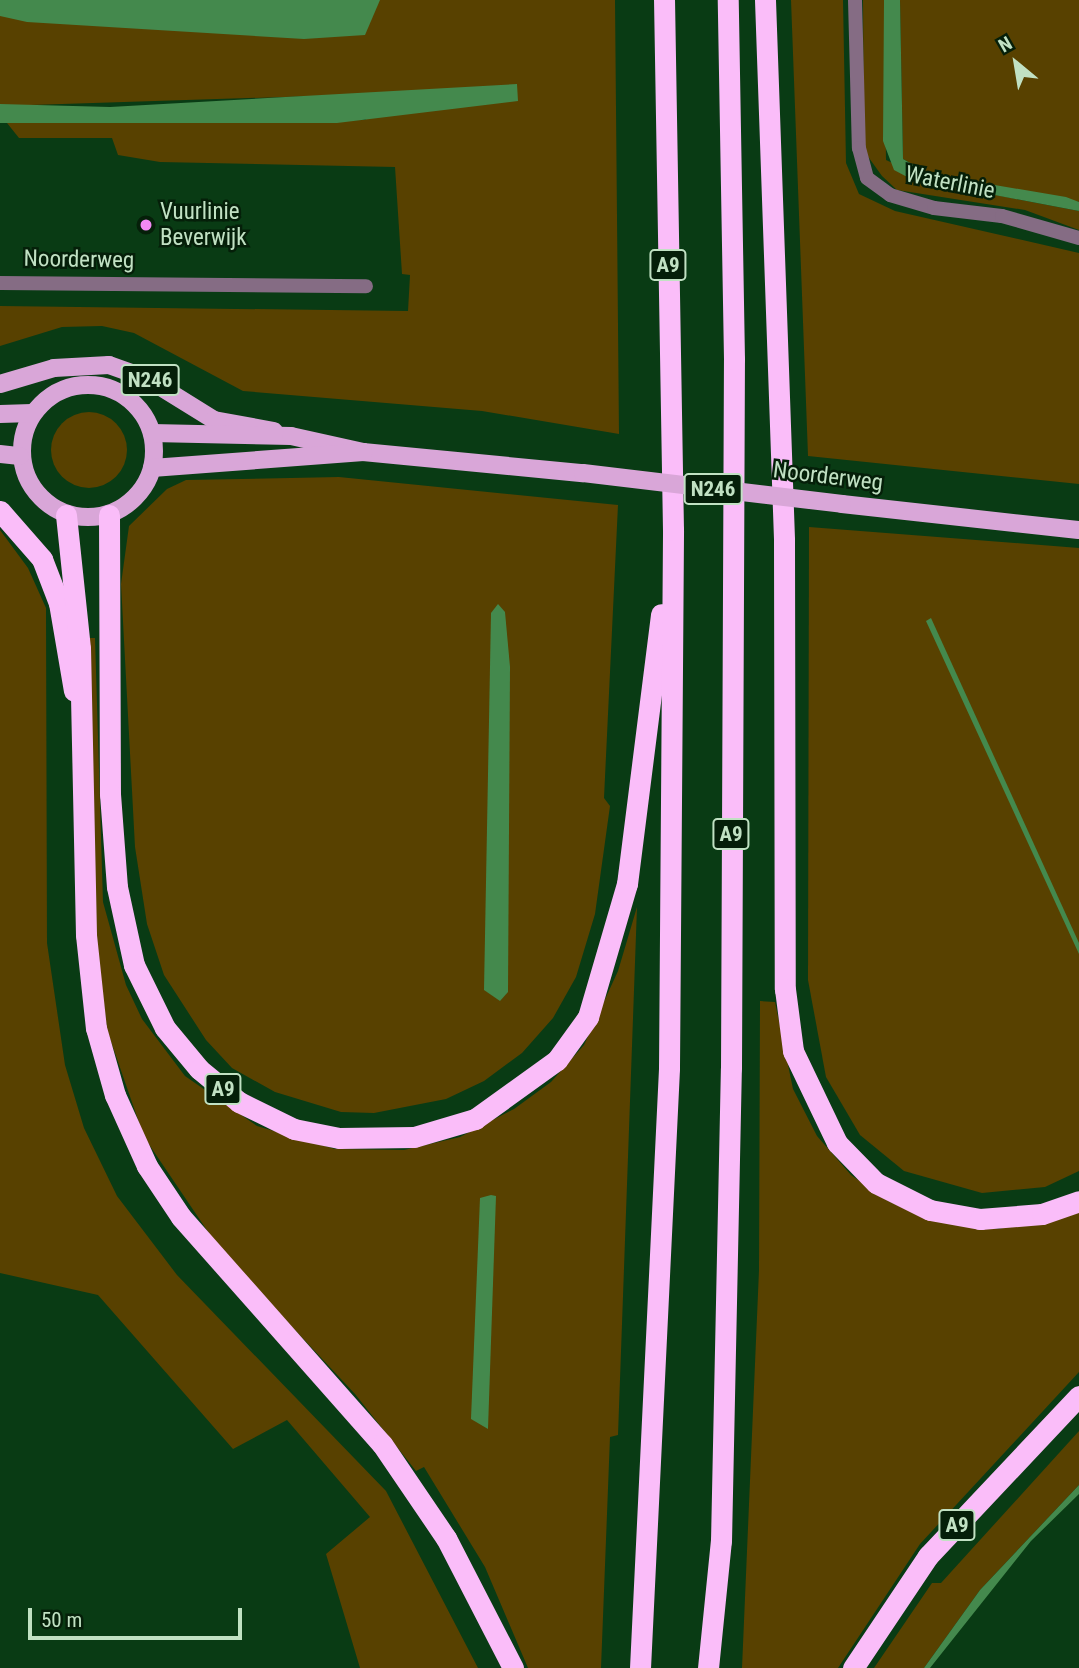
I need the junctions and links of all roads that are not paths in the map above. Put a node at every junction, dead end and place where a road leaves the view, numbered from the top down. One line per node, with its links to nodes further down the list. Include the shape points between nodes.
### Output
1 (664, 0): 20 (highway, A9)
2 (728, 0): 27 (highway, A9, via 734,359 731,1054 721,1541)
3 (765, 0): 23 (highway, A9, via 784,540 785,978 793,1051 837,1143 876,1182 900,1195 930,1210 980,1219 1042,1214)
4 (855, 0): 5 (street, Waterlinie, via 859,148 867,178 890,195 934,208 1002,216)
5 (1079, 238)
6 (0, 284): 7 (street, Noorderweg)
7 (366, 286)
8 (0, 384): 12 (main road, Noorderweg / N246, via 54,368 109,365 148,379 214,419)
9 (32, 413): 10 (main road); 11 (main road, N246, via 67,388 99,386 128,398); 15 (main road)
10 (0, 414)
11 (152, 433): 12 (main road, Noorderweg / N246); 16 (main road)
12 (291, 436): 13 (main road, Noorderweg / N246)
13 (363, 452): 16 (main road, Noorderweg / N246); 21 (main road, Noorderweg / N246, bridge)
14 (0, 454): 15 (main road)
15 (20, 456): 18 (main road, via 34,492)
16 (152, 468): 19 (main road, via 129,504)
17 (0, 511): 22 (highway, via 42,559 59,603 64,658)
18 (66, 514): 19 (main road); 22 (highway, via 75,562)
19 (109, 515): 20 (highway, A9, via 117,887 147,998 199,1069 239,1102 294,1129 378,1142 447,1129 500,1106 557,1060 588,1017 627,884)
20 (673, 530): 26 (highway, A9, via 668,1068)
21 (1079, 530)
22 (82, 714): 25 (highway, via 86,935 96,1028 115,1095 147,1166 222,1270 382,1444 446,1538)
23 (1079, 1202)
24 (1079, 1396): 28 (highway, A9, via 928,1556)
25 (513, 1668)
26 (639, 1668)
27 (708, 1668)
28 (853, 1668)

